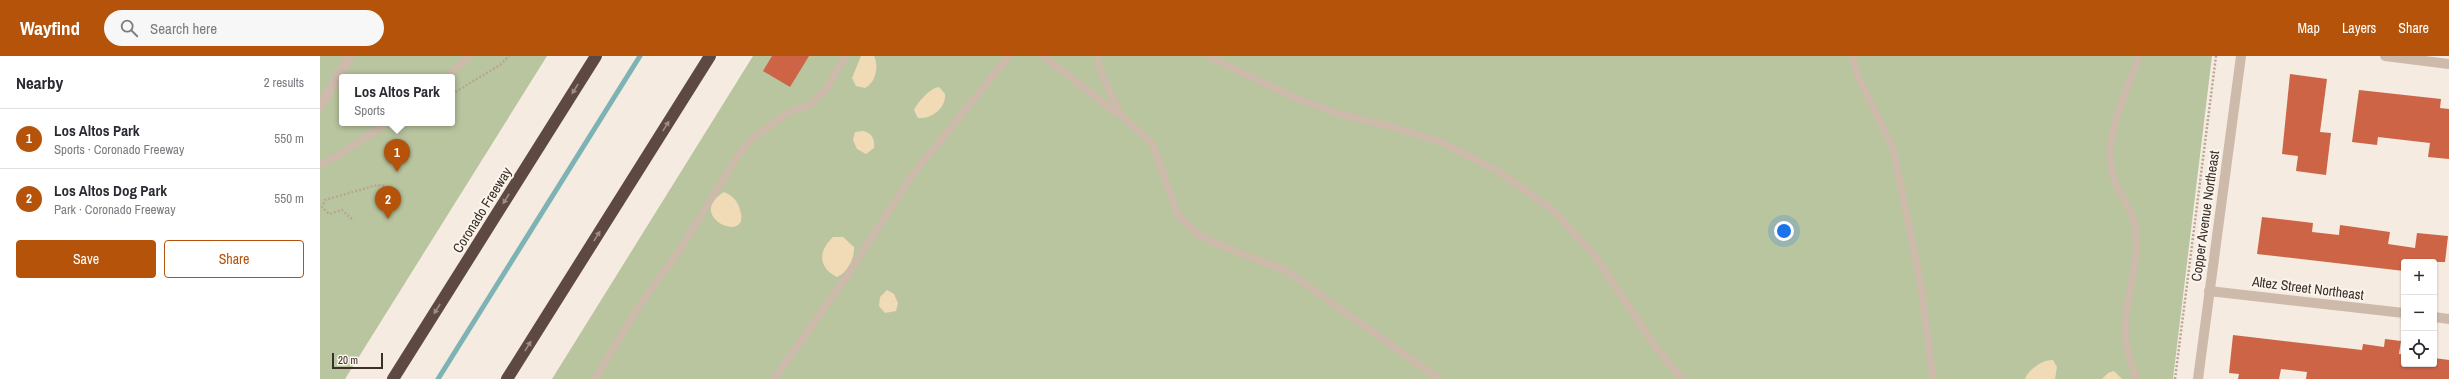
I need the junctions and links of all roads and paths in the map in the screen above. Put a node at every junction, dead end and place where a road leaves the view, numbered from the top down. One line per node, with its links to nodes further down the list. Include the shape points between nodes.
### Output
1 (350, 56): 18 (street)
2 (470, 56): 19 (lane)
3 (509, 56): 20 (path, via 500,65)
4 (596, 56): 32 (highway, Coronado Freeway, one-way to 32)
5 (710, 56): 33 (highway, one-way to 5)
6 (845, 56): 34 (lane, via 827,88 810,105 789,112 753,138 739,154 681,248 641,303)
7 (1009, 56): 35 (lane, via 913,174 842,283)
8 (1043, 56): 22 (lane)
9 (1098, 56): 22 (lane, via 1099,68)
10 (1208, 56): 37 (lane, via 1291,96 1339,114 1443,143 1498,171 1553,210 1595,256 1655,346)
11 (1852, 56): 38 (lane, via 1858,76 1893,148 1921,285)
12 (2139, 56): 39 (lane, via 2112,137 2111,153 2114,178 2133,216 2136,231 2136,258 2125,329 2127,351)
13 (2216, 56): 40 (path)
14 (2241, 56): 28 (street, Copper Avenue Northeast)
15 (2385, 56): 16 (street)
16 (2449, 64)
17 (339, 74): 21 (street)
18 (339, 74)
19 (449, 74)
20 (455, 92)
21 (320, 106)
22 (1121, 116): 36 (lane, via 1152,143 1178,215 1197,234 1288,270)
23 (382, 126): 24 (lane, via 336,157)
24 (320, 164)
25 (386, 186): 26 (path, via 377,185 325,200)
26 (321, 208): 27 (path, via 330,214 342,210)
27 (352, 219)
28 (2209, 291): 29 (street, Altez Street Northeast); 41 (street, Copper Avenue Northeast)
29 (2401, 313)
30 (2437, 317): 31 (street)
31 (2449, 319)
32 (393, 379)
33 (507, 379)
34 (595, 379)
35 (774, 379)
36 (1439, 379)
37 (1682, 379)
38 (1933, 379)
39 (2136, 379)
40 (2175, 379)
41 (2198, 379)

